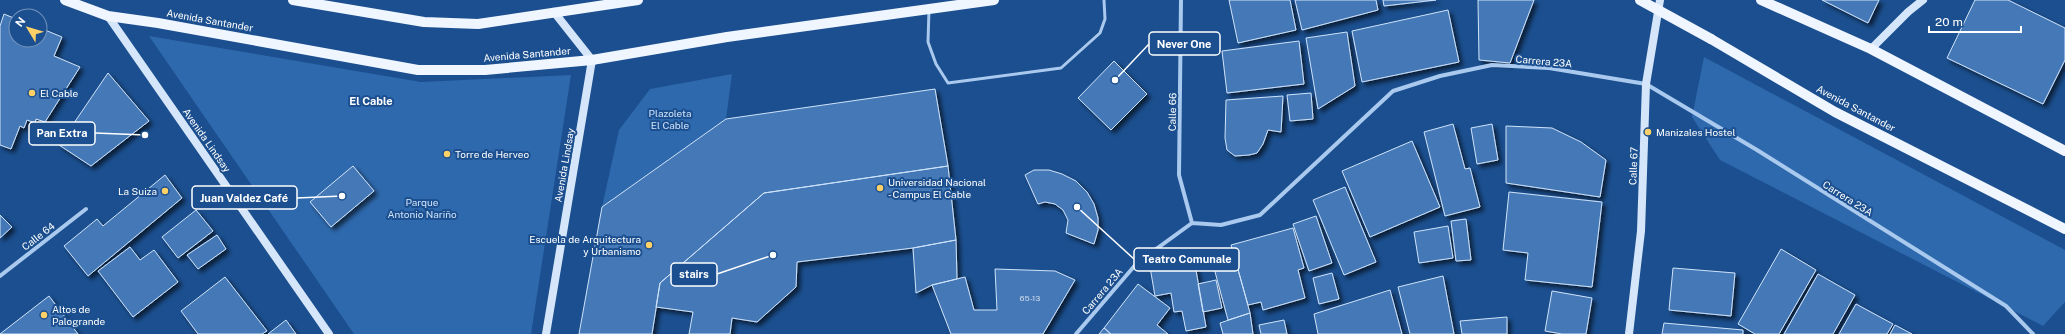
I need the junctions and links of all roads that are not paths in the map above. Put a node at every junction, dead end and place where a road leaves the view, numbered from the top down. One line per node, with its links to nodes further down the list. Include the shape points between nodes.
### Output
1 (65, 0): 13 (main road, Avenida Santander)
2 (292, 0): 12 (main road, via 424,22 478,24)
3 (638, 0): 12 (main road)
4 (994, 0): 11 (main road, Avenida Santander)
5 (1104, 0): 11 (lane, via 1105,19 1100,33 1061,68 948,82 936,64 928,42)
6 (1181, 0): 19 (street, Calle 66, via 1179,175)
7 (1640, 0): 10 (main road, Avenida Santander, bridge)
8 (1761, 0): 14 (main road)
9 (1923, 0): 14 (main road)
10 (1659, 5): 16 (main road, Calle 67); 20 (main road, Avenida Santander, bridge, via 1710,39 1835,112)
11 (930, 10): 15 (main road, Avenida Santander, via 727,37)
12 (554, 12): 15 (main road)
13 (108, 16): 15 (main road, Avenida Santander, via 418,70 485,70); 22 (main road, Avenida Lindsay)
14 (1871, 49): 17 (main road)
15 (592, 60): 23 (main road, Avenida Lindsay)
16 (1646, 84): 19 (street, Carrera 23A, via 1549,68 1492,65 1440,76 1393,91 1260,214 1221,225); 25 (main road, Calle 67, via 1642,231); 26 (street, Carrera 23A, via 1757,150 2006,306)
17 (2065, 151)
18 (86, 209): 21 (street, Calle 64)
19 (1192, 223): 24 (street, Carrera 23A, via 1137,263)
20 (2065, 229)
21 (0, 276)
22 (329, 334)
23 (546, 334)
24 (1076, 334)
25 (1629, 334)
26 (2033, 334)

